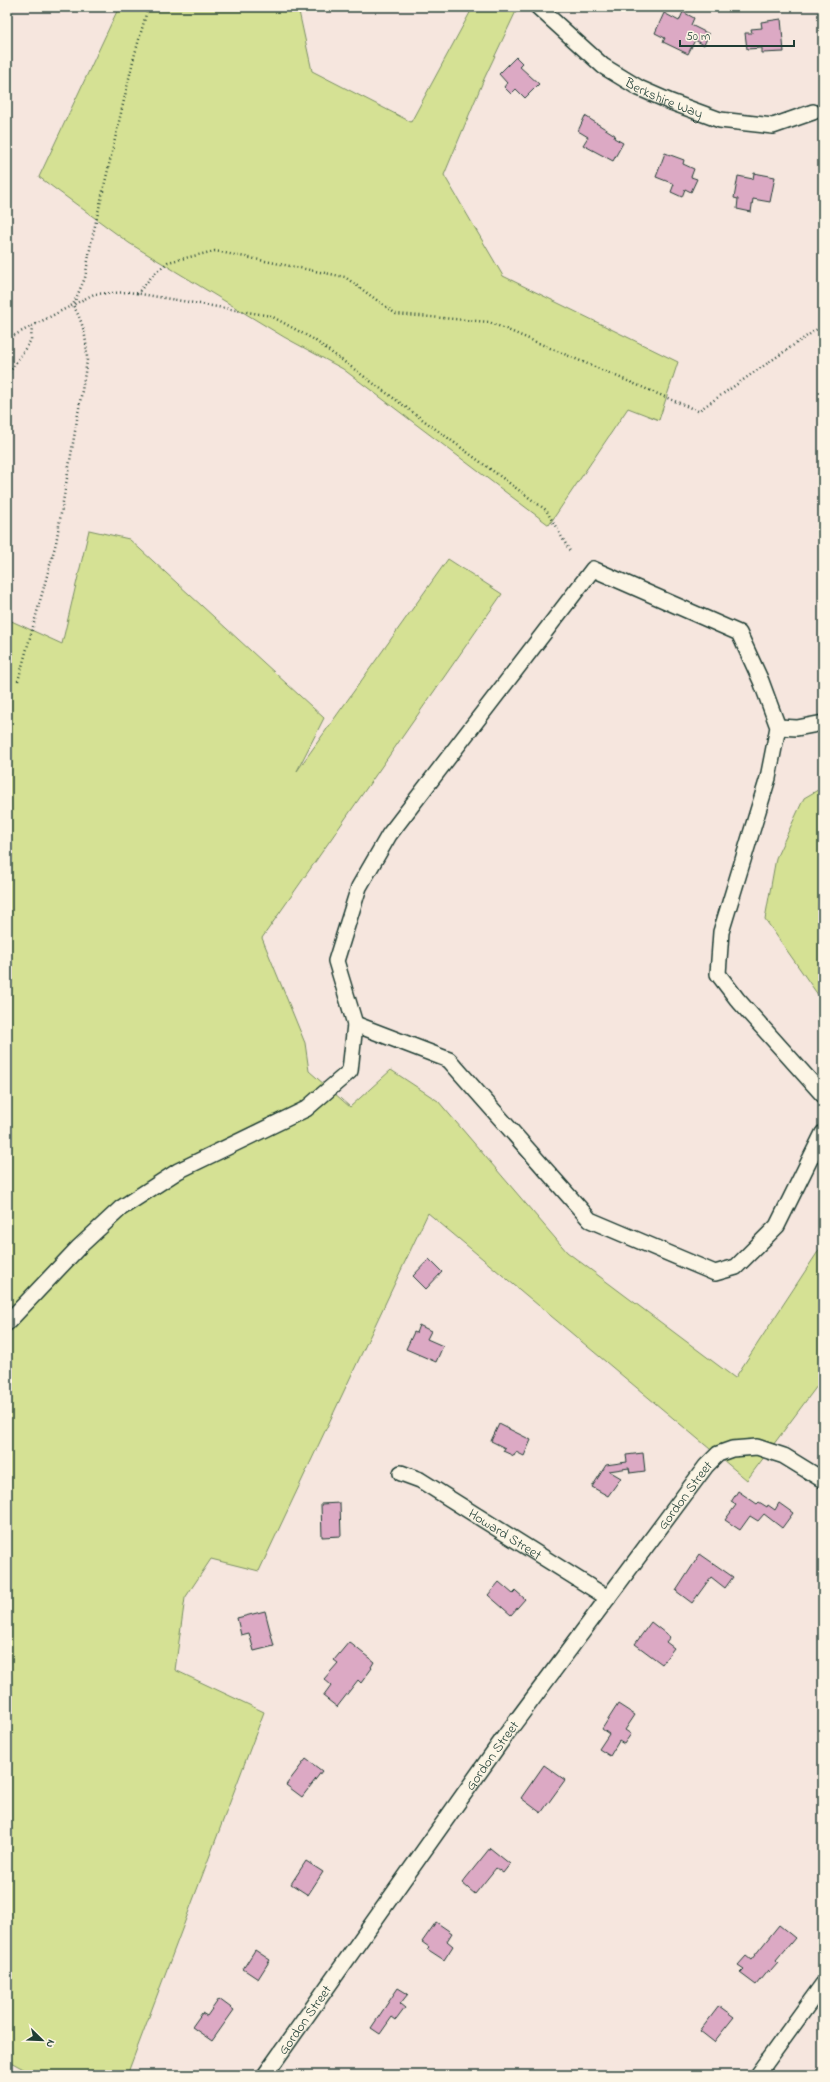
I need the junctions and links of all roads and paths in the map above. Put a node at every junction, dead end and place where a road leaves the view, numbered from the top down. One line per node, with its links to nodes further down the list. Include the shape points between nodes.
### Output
1 (148, 7): 5 (path, via 124,99 85,278)
2 (538, 7): 3 (street, Berkshire Way, via 603,66 639,88 671,102 720,120 773,126)
3 (813, 112)
4 (137, 294): 5 (path, via 94,294); 6 (path, via 168,262 215,251 345,277 396,314 489,322 698,411); 10 (path, via 271,316 313,339 546,510)
5 (73, 305): 7 (path); 11 (path, via 82,321 87,341 87,361 56,543)
6 (823, 325)
7 (32, 326): 8 (path); 9 (path, via 31,340)
8 (7, 340)
9 (7, 376)
10 (571, 553)
11 (18, 681)
12 (823, 723): 13 (street, via 797,728)
13 (778, 728): 14 (street, via 761,681 739,633 593,569 389,835 360,887 336,962); 15 (street, via 768,778 721,932 718,974 737,999)
14 (355, 1024): 16 (street, via 449,1060 590,1220 715,1273 736,1267 777,1226); 17 (street, via 350,1071 306,1109 178,1171 121,1208 79,1247)
15 (823, 1095)
16 (823, 1133)
17 (7, 1323)
18 (401, 1473): 20 (street, Howard Street, via 420,1480)
19 (823, 1480): 20 (street, Gordon Street, via 778,1454 757,1447 732,1449 718,1454 706,1466)
20 (608, 1598): 22 (street, Gordon Street, via 505,1736)
21 (823, 1984): 23 (street)
22 (265, 2075)
23 (757, 2075)

